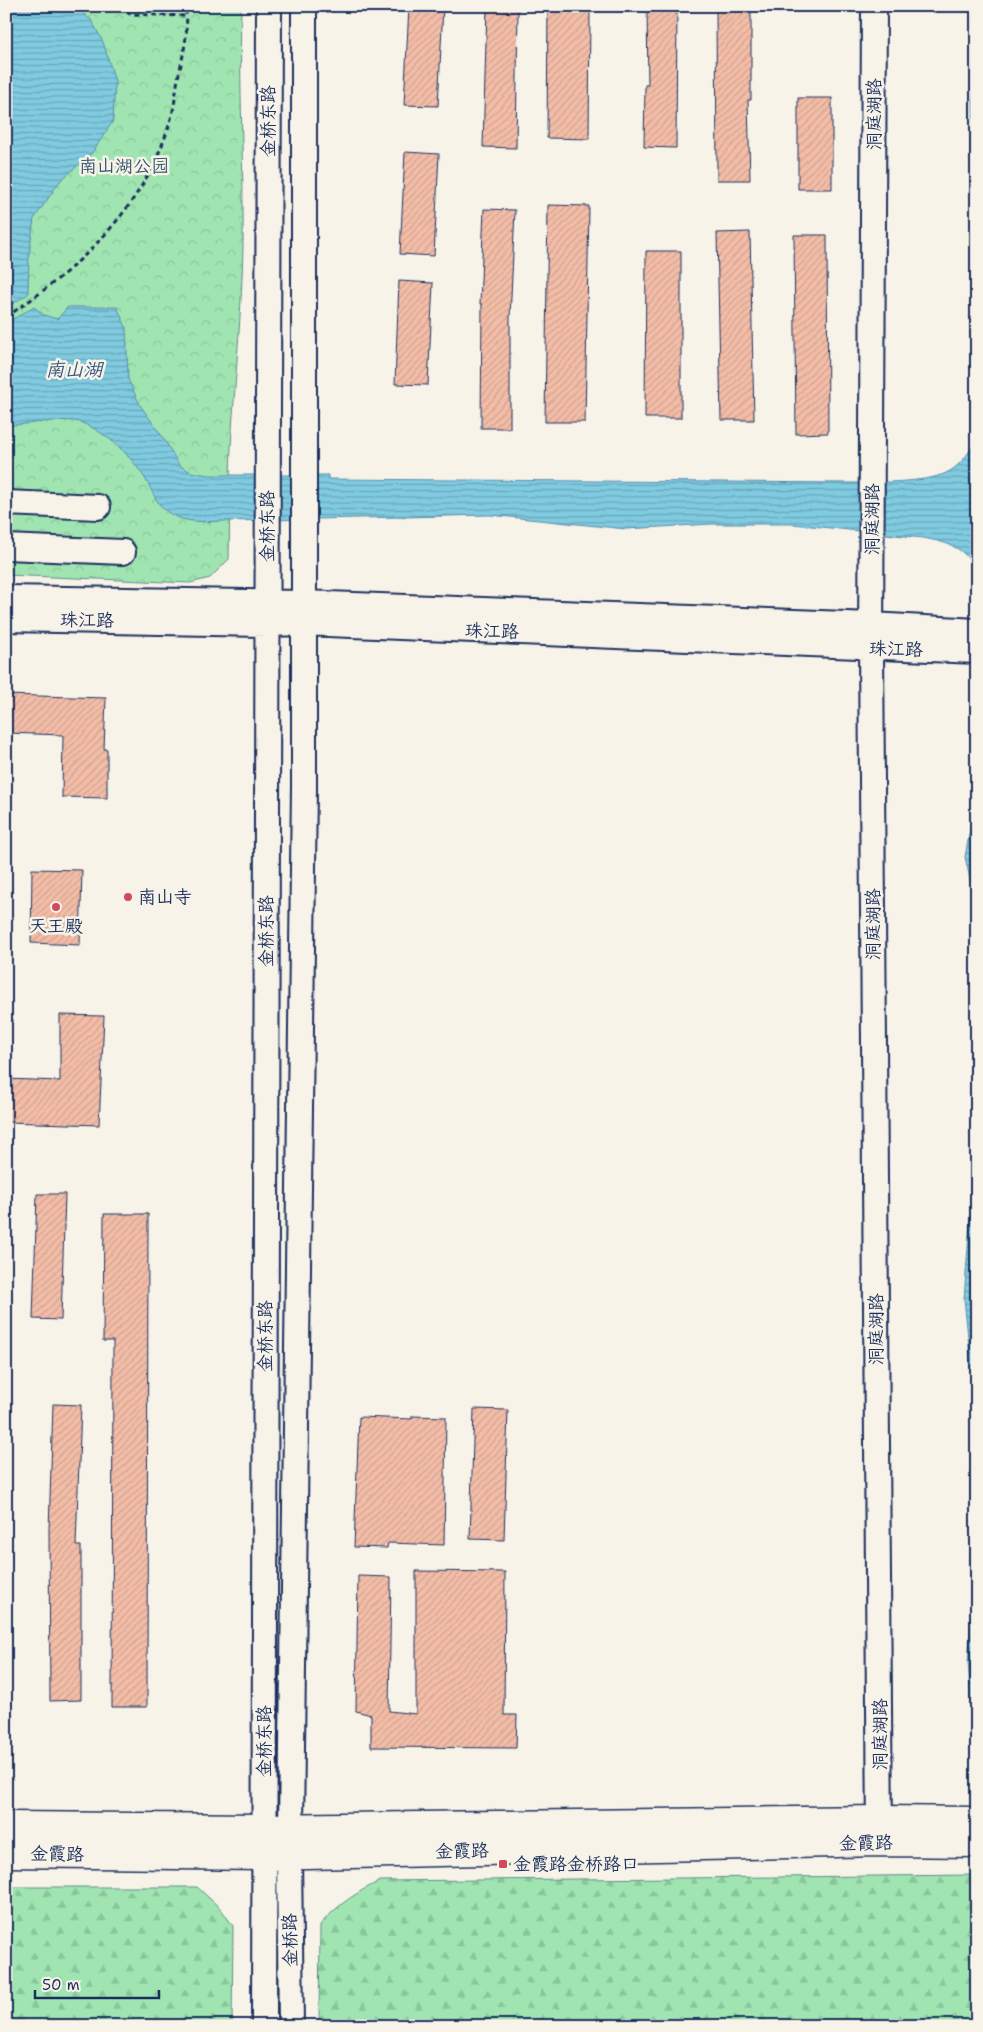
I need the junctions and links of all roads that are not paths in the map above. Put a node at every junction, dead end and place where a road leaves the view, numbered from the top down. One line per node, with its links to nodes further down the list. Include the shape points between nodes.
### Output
1 (269, 6): 10 (street, 金桥东路)
2 (304, 6): 9 (street, 金桥东路)
3 (874, 6): 12 (street, 洞庭湖路)
4 (6, 503): 5 (street)
5 (98, 507)
6 (6, 546): 7 (street)
7 (123, 552)
8 (6, 598): 10 (street, 珠江路)
9 (303, 613): 10 (street, 珠江路); 12 (street, 珠江路); 15 (street, 金桥东路, via 304,788)
10 (267, 614): 11 (street, 珠江路); 16 (street, 金桥东路)
11 (6, 619)
12 (871, 636): 13 (street, 珠江路); 17 (street, 洞庭湖路)
13 (973, 641)
14 (6, 1826): 16 (main road, 金霞路)
15 (291, 1827): 16 (main road, 金霞路); 17 (main road, 金霞路); 20 (street, 金桥东路)
16 (264, 1828): 20 (street, 金桥东路)
17 (880, 1831): 18 (main road, 金霞路); 20 (main road, 金霞路)
18 (967, 1832)
19 (6, 1854): 20 (main road, 金霞路)
20 (277, 1855): 21 (street, 金桥路); 22 (street, 金桥路)
21 (264, 2026)
22 (291, 2026)

